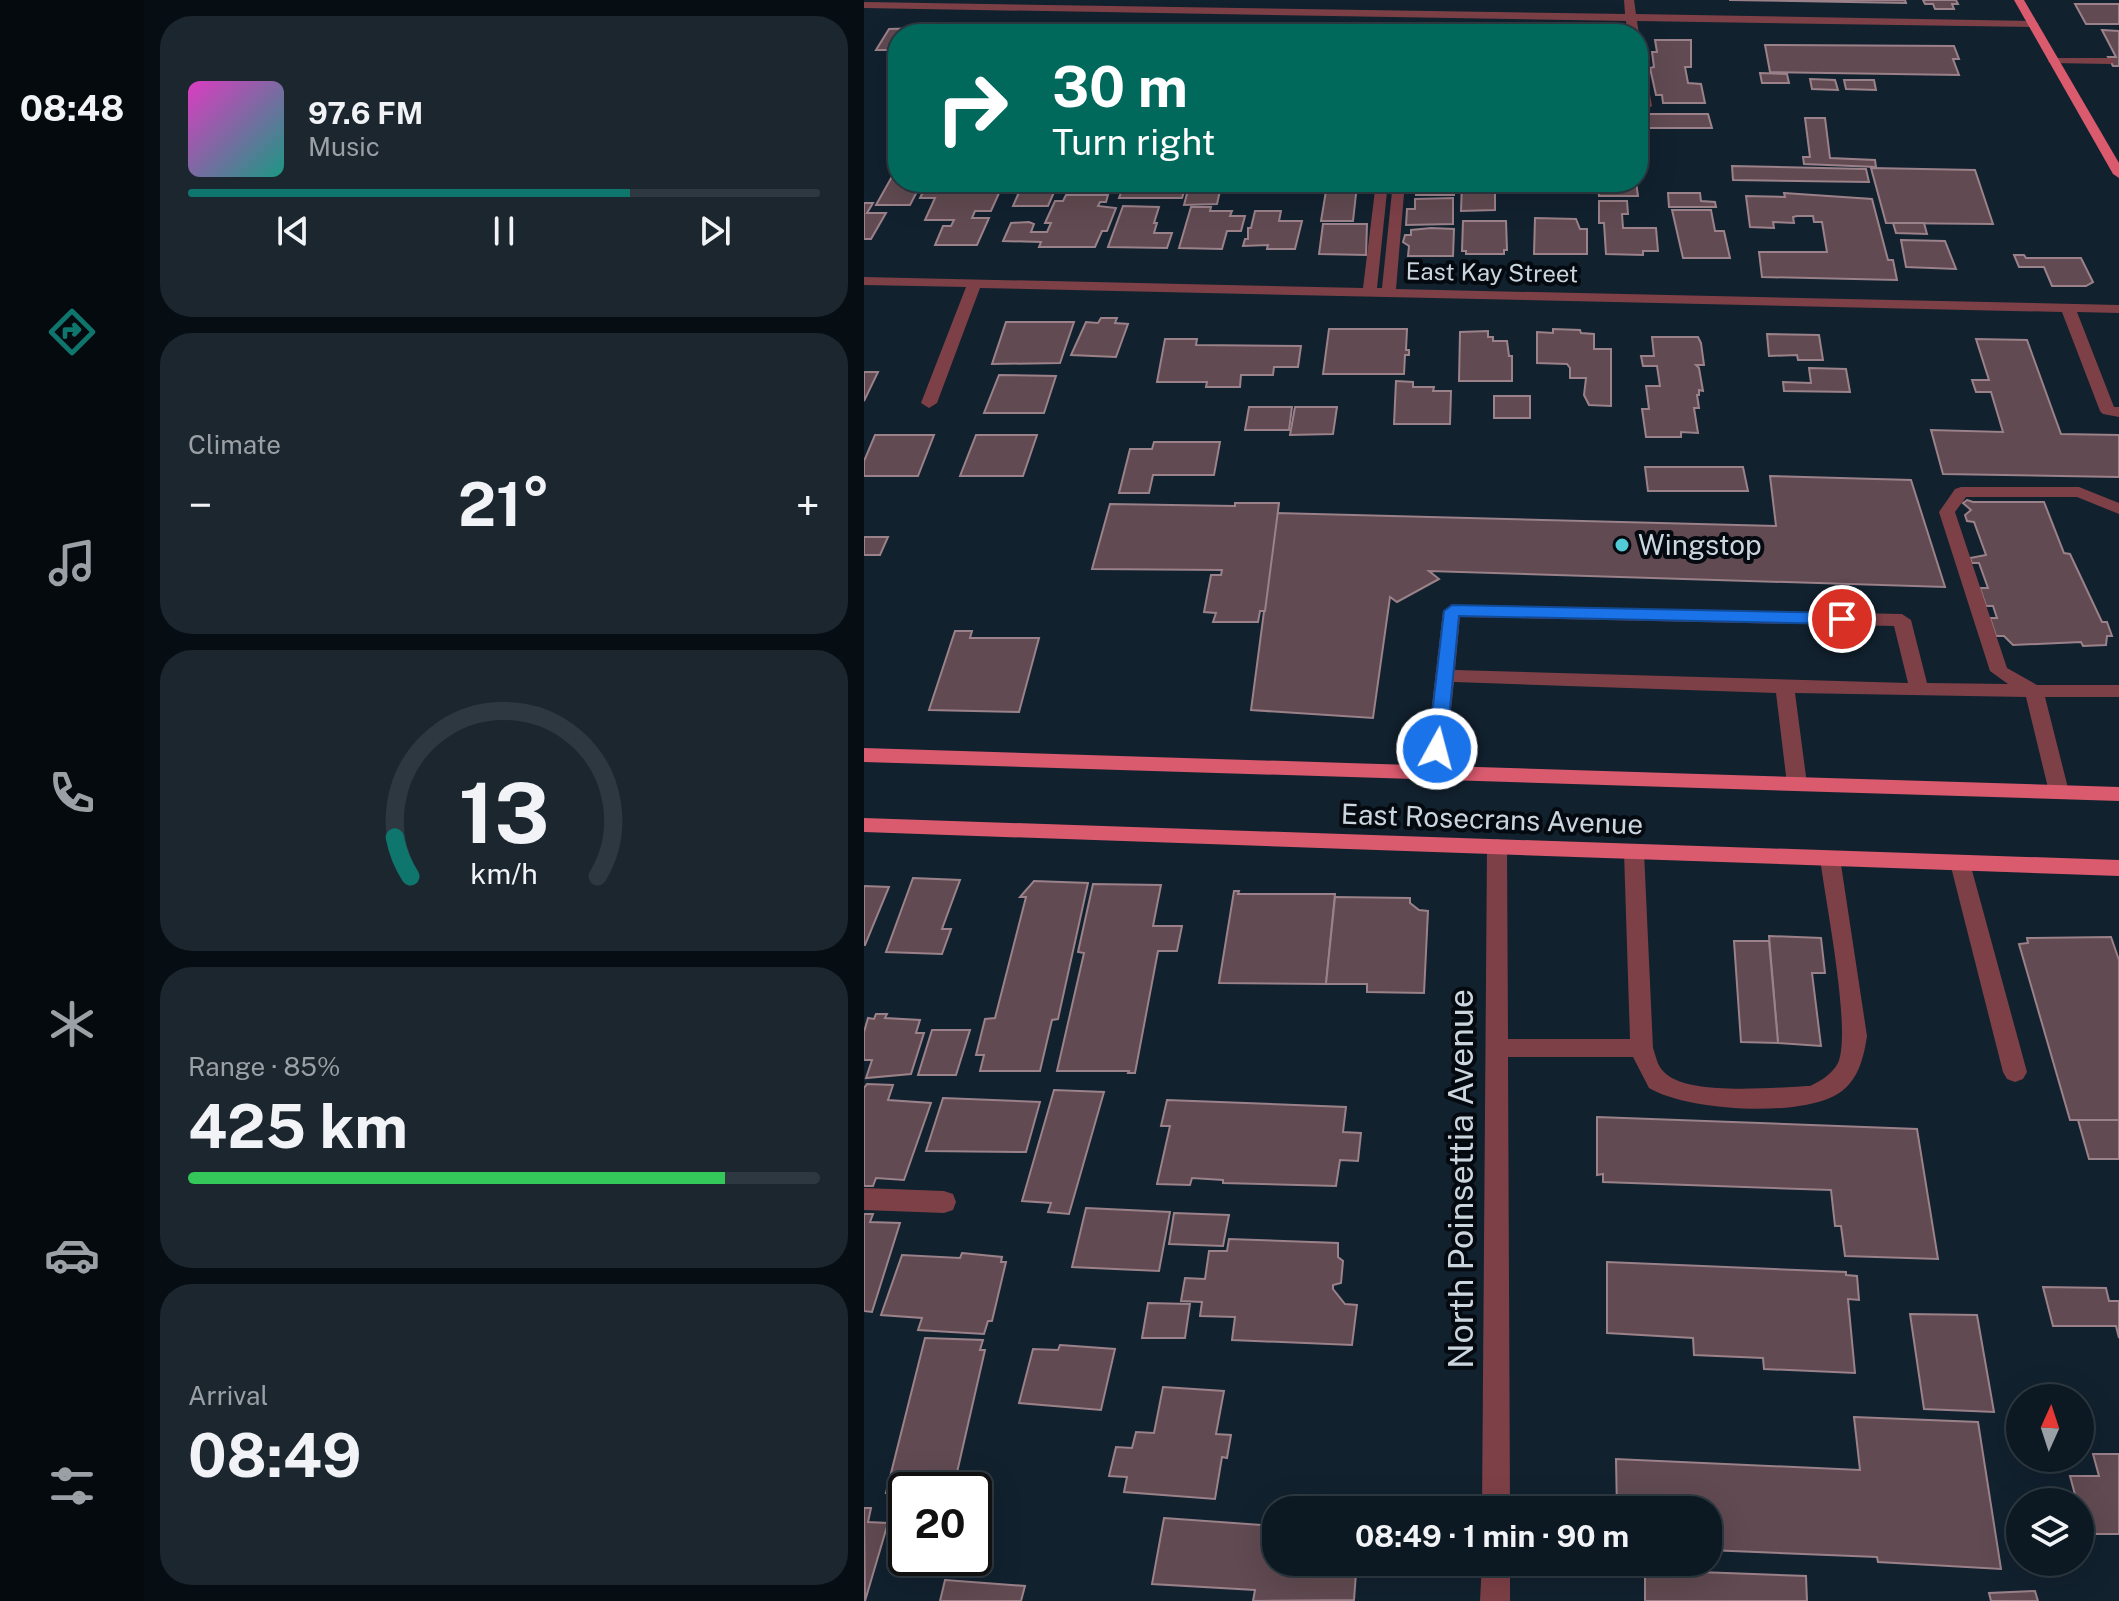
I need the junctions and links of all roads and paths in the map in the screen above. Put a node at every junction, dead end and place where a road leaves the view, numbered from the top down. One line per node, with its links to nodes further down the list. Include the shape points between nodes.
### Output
1 (1629, 0): 6 (street)
2 (2019, 0): 8 (main road)
3 (916, 3): 4 (street); 5 (street)
4 (864, 5)
5 (1171, 5): 6 (street)
6 (1630, 18): 7 (street); 8 (street)
7 (1631, 24)
8 (2033, 24): 9 (main road)
9 (2054, 61): 10 (street); 11 (main road)
10 (2110, 61)
11 (2119, 174)
12 (1381, 192): 16 (street)
13 (1398, 192): 17 (street)
14 (864, 281): 15 (street, East Kay Street)
15 (975, 283): 16 (street, East Kay Street); 20 (street)
16 (1370, 292): 17 (street, East Kay Street)
17 (1389, 293): 18 (street, East Kay Street)
18 (2068, 308): 19 (street, East Kay Street); 21 (street, via 2108,411)
19 (2119, 309)
20 (929, 403)
21 (2119, 412)
22 (2119, 509): 26 (street, via 2079,492 1961,492 1947,512 1999,671)
23 (1445, 676): 24 (street); 25 (street, via 1452,611 1902,620); 29 (street)
24 (1785, 687): 25 (street); 30 (street)
25 (1919, 689): 26 (street)
26 (2034, 691): 27 (street); 31 (street)
27 (2119, 691)
28 (864, 755): 29 (main road, East Rosecrans Avenue)
29 (1434, 773): 30 (main road, East Rosecrans Avenue)
30 (1797, 784): 31 (main road, East Rosecrans Avenue)
31 (2059, 792): 32 (main road, East Rosecrans Avenue)
32 (2119, 794)
33 (864, 825): 34 (main road, East Rosecrans Avenue)
34 (1497, 847): 35 (main road, East Rosecrans Avenue); 39 (street, North Poinsettia Avenue)
35 (1634, 852): 36 (main road, East Rosecrans Avenue); 40 (street)
36 (1830, 858): 37 (main road, East Rosecrans Avenue); 40 (street, via 1856,1036 1852,1063 1841,1078 1827,1091 1810,1096 1702,1095 1659,1083)
37 (1960, 863): 38 (main road, East Rosecrans Avenue); 41 (street)
38 (2119, 868)
39 (1497, 1048): 40 (street); 44 (street, North Poinsettia Avenue)
40 (1642, 1048)
41 (2015, 1072)
42 (864, 1199): 43 (street)
43 (944, 1202)
44 (1496, 1496)
45 (1496, 1576): 46 (street)
46 (1495, 1601)

